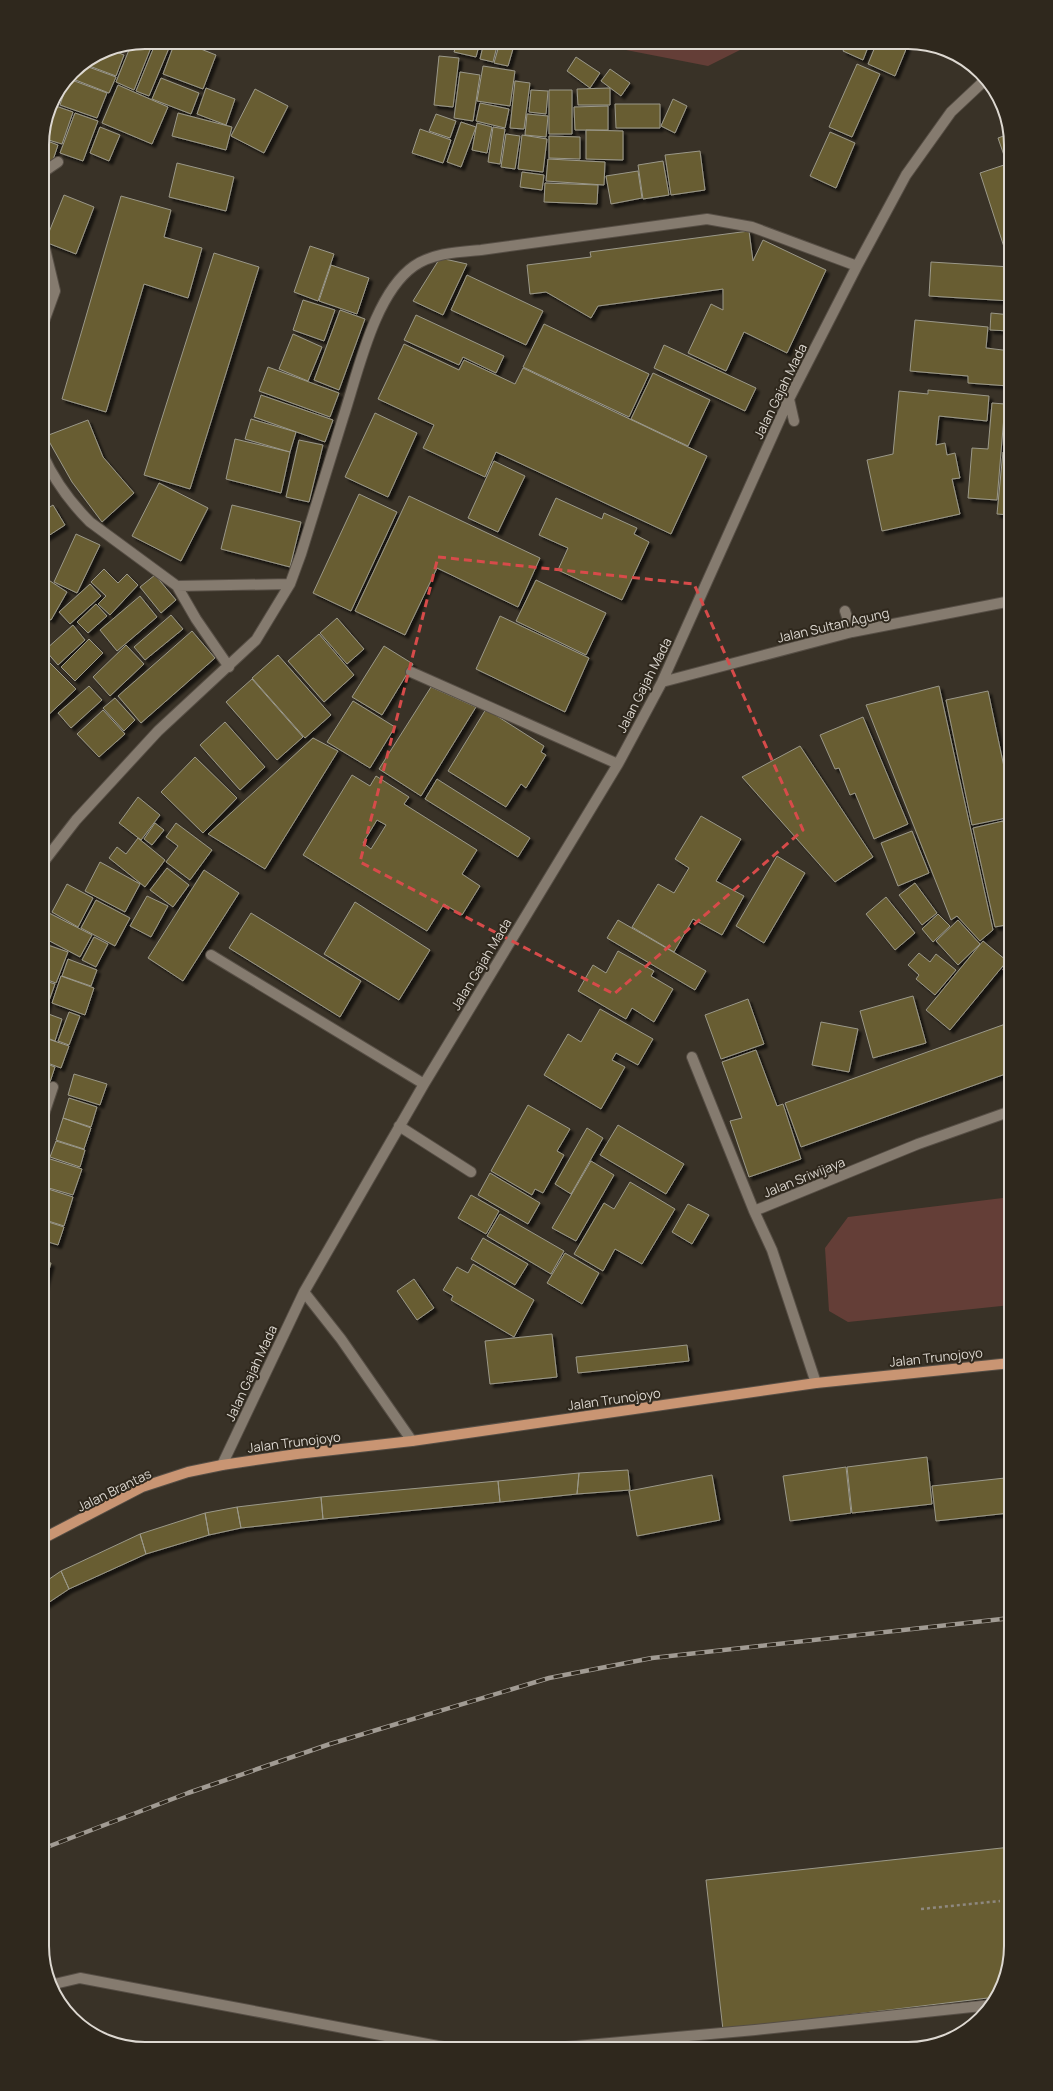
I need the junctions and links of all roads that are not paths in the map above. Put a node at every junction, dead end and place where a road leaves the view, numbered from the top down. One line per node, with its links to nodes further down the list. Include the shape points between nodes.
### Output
1 (981, 84): 5 (street, Jalan Gajah Mada, via 951,112 906,175)
2 (58, 162): 3 (street)
3 (49, 168)
4 (49, 266): 6 (street, via 55,291)
5 (857, 266): 7 (street, Jalan Gajah Mada); 10 (street, via 752,227 707,219 446,253 415,266 390,292 363,353)
6 (49, 308)
7 (789, 400): 8 (street); 17 (street, Jalan Gajah Mada)
8 (794, 421)
9 (49, 466): 11 (street, via 78,510 90,522)
10 (290, 584): 11 (street); 15 (street, via 256,640)
11 (177, 586): 15 (street)
12 (1004, 602): 14 (street, Jalan Sultan Agung)
13 (845, 611): 14 (street)
14 (852, 632): 17 (street, Jalan Sultan Agung)
15 (229, 667): 19 (street, via 158,730 76,820)
16 (411, 672): 18 (street)
17 (662, 682): 18 (street, Jalan Gajah Mada)
18 (618, 764): 22 (street, Jalan Gajah Mada)
19 (49, 855)
20 (211, 955): 22 (street)
21 (692, 1057): 28 (street)
22 (424, 1084): 26 (street, Jalan Gajah Mada)
23 (53, 1087): 24 (street)
24 (49, 1099)
25 (1004, 1114): 28 (street, Jalan Sriwijaya, via 918,1144)
26 (399, 1126): 27 (street); 29 (street, Jalan Gajah Mada)
27 (471, 1172)
28 (754, 1211): 31 (street, Jalan Sriwijaya, via 772,1250)
29 (304, 1292): 32 (street, via 341,1339); 33 (street, Jalan Gajah Mada)
30 (1004, 1364): 31 (main road, Jalan Trunojoyo)
31 (816, 1383): 32 (main road, Jalan Trunojoyo)
32 (412, 1441): 33 (main road, Jalan Trunojoyo)
33 (222, 1465): 34 (main road, Jalan Brantas, via 188,1472 142,1488)
34 (49, 1535)
35 (56, 1984): 37 (street, via 80,1978)
36 (982, 2007): 38 (street)
37 (417, 2042)
38 (621, 2042)

